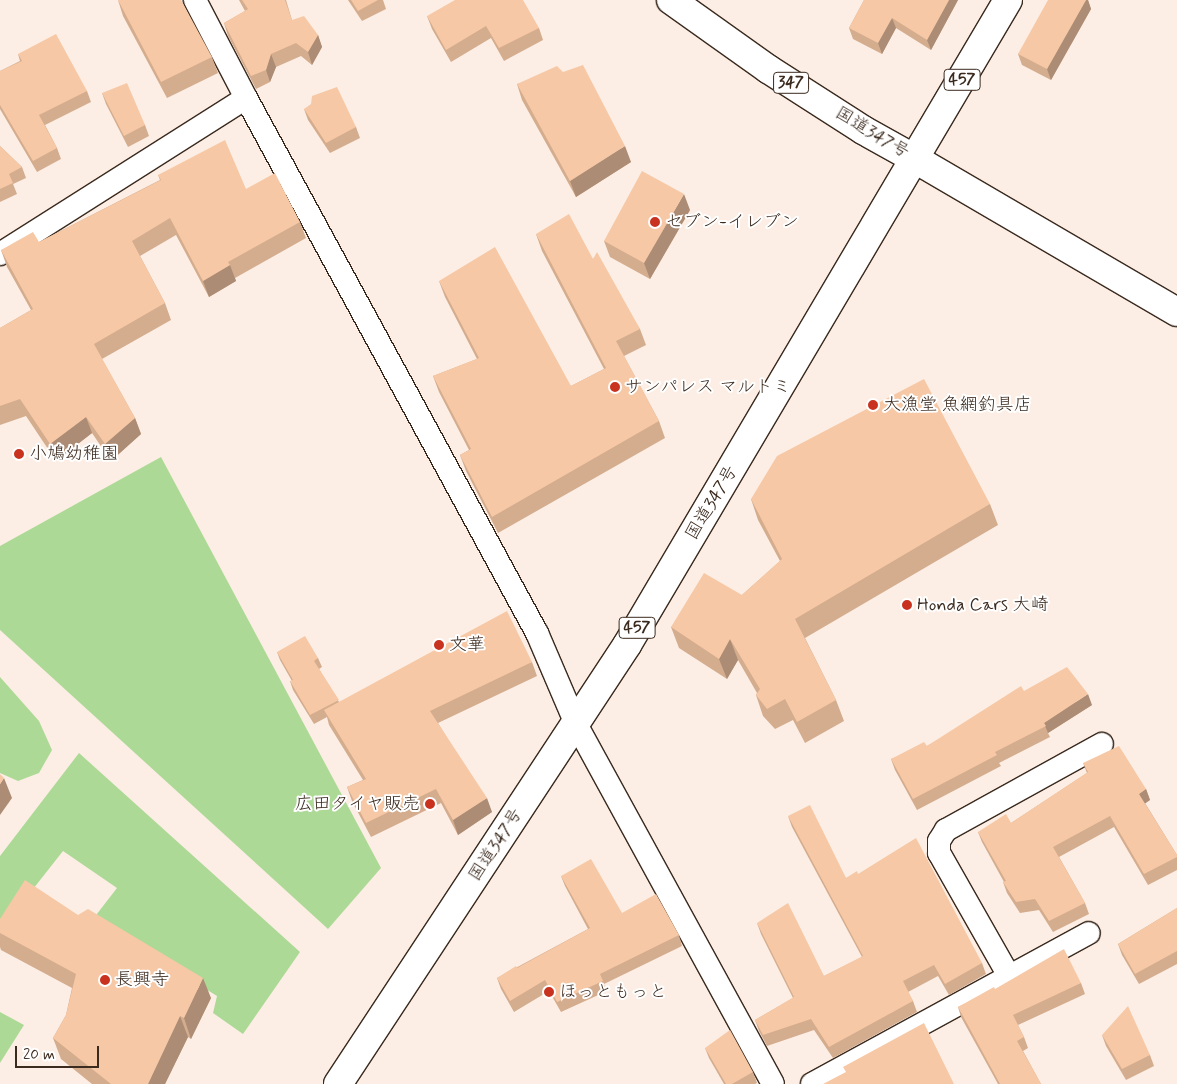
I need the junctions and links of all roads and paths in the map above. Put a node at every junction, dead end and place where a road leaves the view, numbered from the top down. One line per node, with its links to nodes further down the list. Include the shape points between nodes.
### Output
1 (195, 0): 4 (street)
2 (671, 0): 5 (main road, 国道347号 / 347, via 768,69)
3 (1008, 0): 5 (main road, 457)
4 (246, 98): 6 (street); 8 (street, via 537,633)
5 (915, 159): 7 (main road); 8 (main road, 国道347号 / 457, via 632,636)
6 (0, 254)
7 (1177, 312)
8 (576, 724): 12 (main road, 国道347号 / 457); 13 (street)
9 (1102, 744): 11 (street, via 946,830 939,841 940,853)
10 (1089, 933): 11 (street)
11 (1009, 976): 14 (street)
12 (338, 1084)
13 (773, 1084)
14 (812, 1084)

